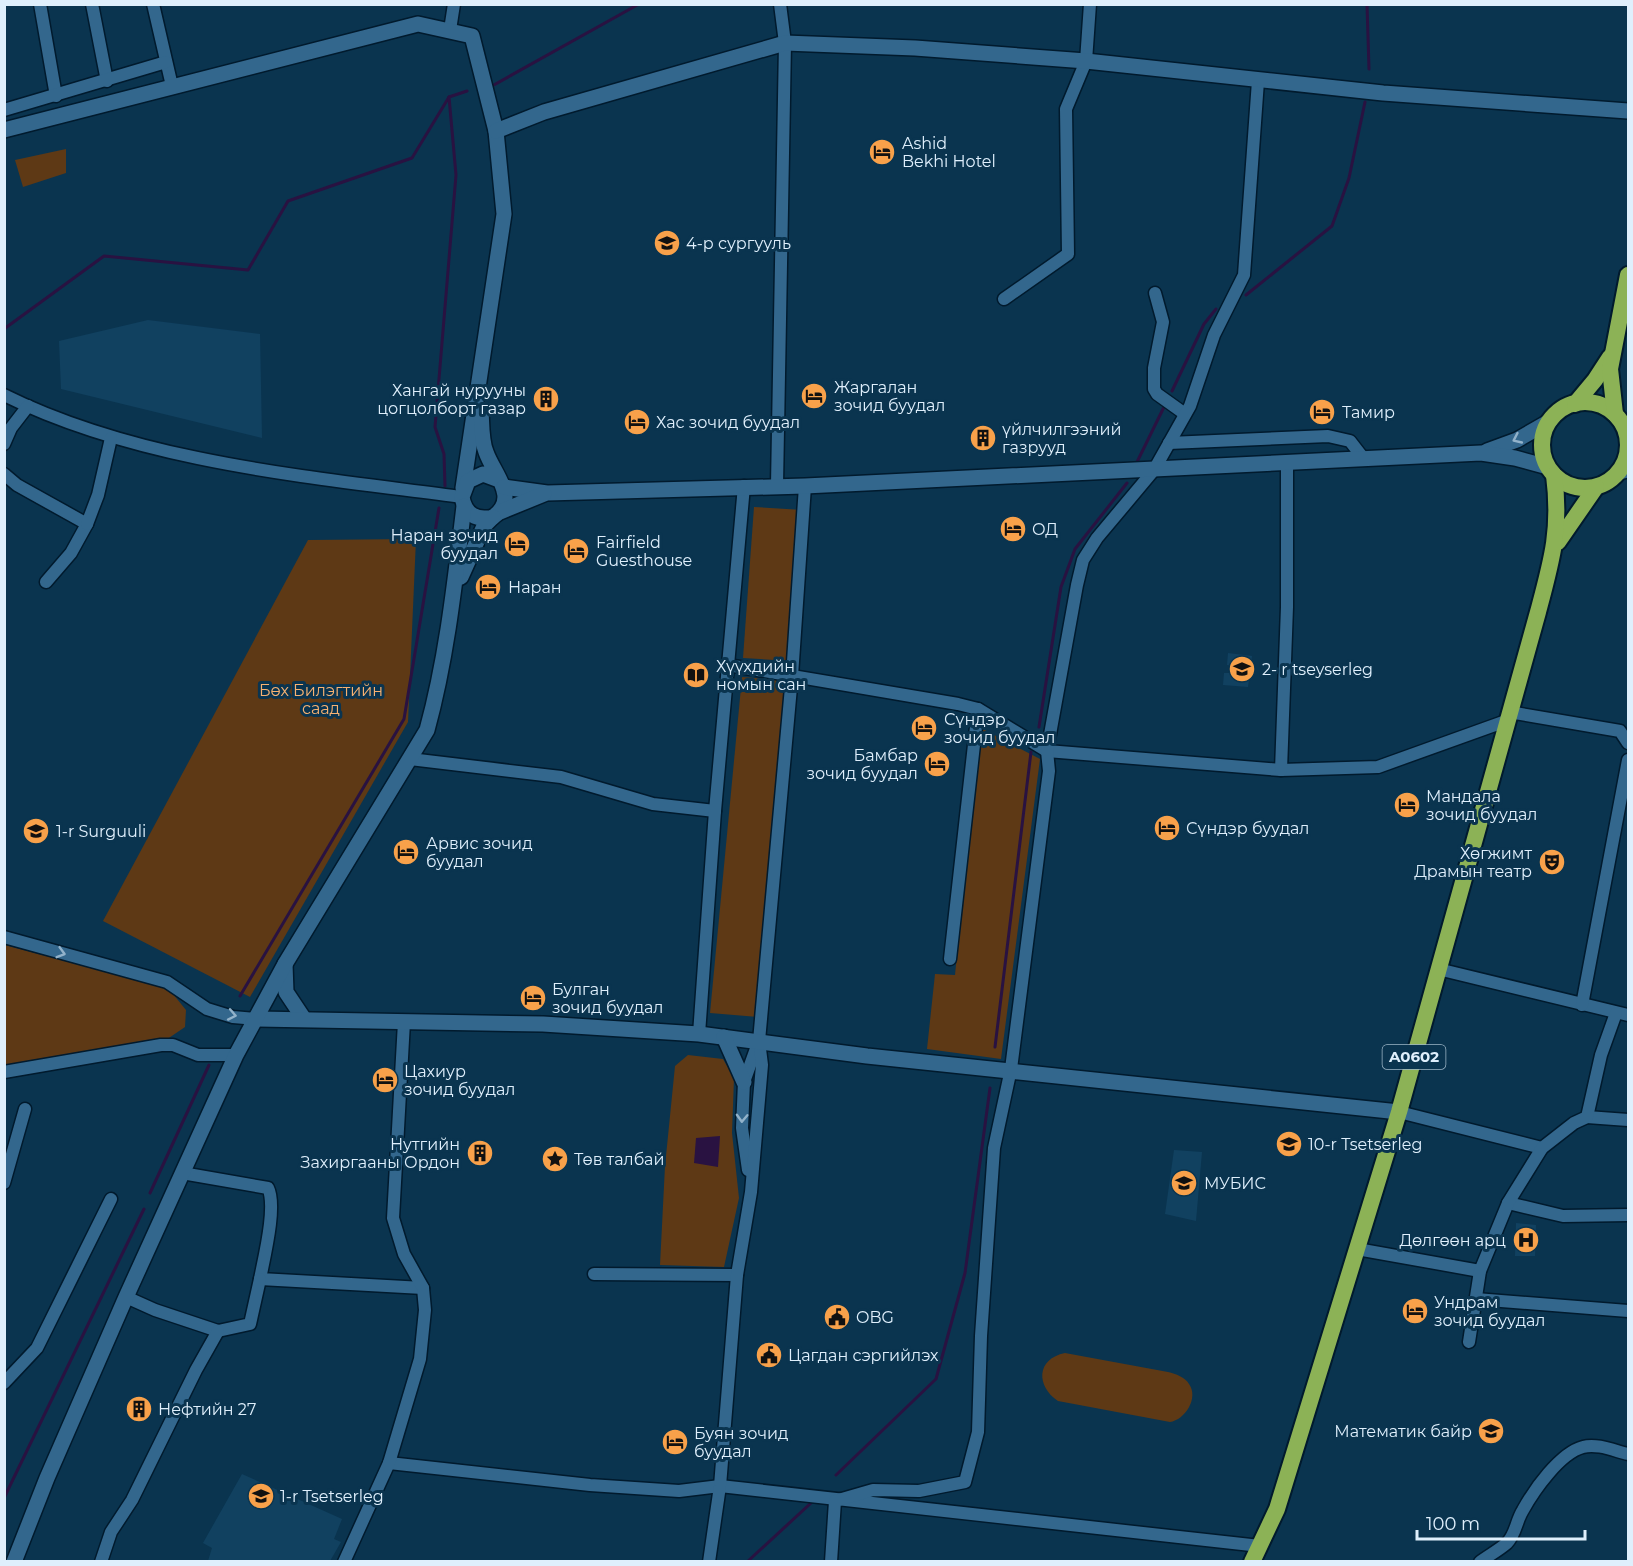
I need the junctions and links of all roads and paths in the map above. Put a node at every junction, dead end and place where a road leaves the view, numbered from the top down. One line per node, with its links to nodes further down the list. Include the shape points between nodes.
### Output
1 (39, 4): 14 (street)
2 (92, 4): 11 (street)
3 (153, 4): 10 (street)
4 (454, 4): 7 (street)
5 (780, 4): 8 (street)
6 (1090, 4): 9 (street)
7 (450, 30): 13 (street, via 418,24); 18 (street, via 472,36)
8 (785, 43): 9 (street); 18 (street, via 544,112); 42 (street)
9 (1086, 61): 12 (street); 21 (street, via 1066,110 1068,254)
10 (166, 62): 11 (street); 13 (street)
11 (107, 81): 14 (street)
12 (1258, 81): 16 (street); 28 (street, via 1244,275 1214,335)
13 (172, 86): 17 (street)
14 (56, 96): 15 (street)
15 (4, 110)
16 (1629, 111)
17 (4, 130)
18 (496, 131): 24 (street, via 504,214)
19 (1629, 274): 22 (highway, A0602)
20 (1155, 293): 28 (street, via 1163,322 1154,389)
21 (1004, 299)
22 (1623, 319): 23 (highway, A0602)
23 (1611, 354): 26 (highway, A0602, via 1596,380); 30 (highway, A0602, via 1610,384)
24 (479, 392): 41 (street, via 485,450); 47 (street)
25 (4, 395): 27 (street)
26 (1575, 404): 29 (highway, A0602); 30 (highway, via 1603,406)
27 (28, 406): 31 (street); 33 (street)
28 (1185, 414): 32 (street)
29 (1550, 421): 34 (street, one-way to 34, via 1517,440); 38 (highway, A0602, via 1542,443)
30 (1622, 421): 39 (highway, A0602, via 1628,447)
31 (111, 438): 47 (street, via 267,471); 49 (street)
32 (1169, 443): 35 (street, via 1328,436 1350,441); 37 (street)
33 (4, 444)
34 (1481, 453): 35 (street); 38 (street, via 1515,458)
35 (1364, 459): 36 (street)
36 (1287, 463): 37 (street); 61 (street)
37 (1154, 470): 44 (street); 58 (street, via 1083,560)
38 (1551, 471): 45 (highway, via 1573,486); 50 (highway, A0602, via 1557,510)
39 (1624, 471): 45 (highway, A0602)
40 (4, 474): 49 (street)
41 (502, 484): 46 (street); 47 (street, via 483,474 468,481); 48 (street, via 505,504)
42 (777, 485): 43 (street); 44 (street)
43 (744, 486): 46 (street); 53 (street)
44 (805, 486): 54 (street)
45 (1596, 487): 50 (highway, A0602)
46 (546, 493): 48 (street)
47 (463, 497): 48 (street, via 476,517); 52 (street)
48 (497, 514): 52 (street, via 484,526)
49 (87, 524): 51 (street, via 71,553)
50 (1556, 545): 56 (highway, A0602)
51 (46, 582)
52 (453, 596): 59 (street, via 438,692 427,730)
53 (728, 665): 54 (street); 62 (street)
54 (792, 676): 55 (street); 74 (street)
55 (978, 709): 58 (street); 64 (street)
56 (1508, 716): 57 (street, via 1620,731); 61 (street, via 1378,767); 66 (highway, A0602)
57 (1629, 743)
58 (1047, 751): 61 (street); 76 (street, via 1048,771)
59 (410, 759): 62 (street, via 561,777 653,804); 65 (street)
60 (1629, 760): 67 (street)
61 (1281, 770)
62 (715, 811): 72 (street)
63 (4, 937): 69 (street, one-way to 69, via 167,982 207,1009)
64 (950, 959)
65 (285, 964): 69 (street); 70 (street, via 286,992)
66 (1438, 969): 67 (street); 80 (highway, A0602)
67 (1582, 1005): 68 (street)
68 (1622, 1014): 81 (street, via 1601,1055)
69 (257, 1019): 70 (street); 75 (street)
70 (304, 1019): 71 (street)
71 (404, 1022): 72 (street, via 543,1024); 95 (street, via 393,1218 404,1254)
72 (699, 1034): 73 (street)
73 (724, 1037): 74 (street); 78 (street)
74 (759, 1041): 76 (street); 78 (street); 86 (street, via 762,1065)
75 (236, 1055): 77 (street, via 198,1055 173,1045 161,1045); 84 (street)
76 (1011, 1069): 80 (street); 105 (street, via 994,1148 978,1432 965,1482 919,1491 873,1490)
77 (4, 1072)
78 (744, 1082): 86 (street, one-way to 86, via 742,1128)
79 (25, 1109): 85 (street)
80 (1399, 1112): 83 (street); 90 (highway, A0602)
81 (1587, 1117): 82 (street); 83 (street)
82 (1629, 1120)
83 (1542, 1148): 88 (street)
84 (182, 1173): 94 (street, via 268,1188 268,1226); 96 (street)
85 (4, 1183)
86 (750, 1192): 93 (street)
87 (111, 1199): 101 (street, via 37,1348)
88 (1508, 1203): 89 (street, via 1563,1216); 91 (street)
89 (1629, 1215)
90 (1357, 1249): 91 (street); 106 (highway, A0602, via 1277,1509)
91 (1480, 1271): 97 (street)
92 (594, 1274): 93 (street)
93 (737, 1275): 104 (street)
94 (260, 1279): 95 (street); 99 (street, via 250,1324)
95 (423, 1288): 103 (street, via 420,1359)
96 (126, 1297): 99 (street); 107 (street)
97 (1476, 1299): 98 (street); 100 (street)
98 (1629, 1311)
99 (218, 1331): 108 (street, via 132,1500 111,1532)
100 (1469, 1342)
101 (4, 1383)
102 (1629, 1454): 113 (street, via 1595,1446 1582,1447 1567,1457 1536,1487 1507,1543)
103 (389, 1463): 104 (street, via 590,1485 679,1491); 109 (street)
104 (720, 1486): 105 (street); 110 (street)
105 (835, 1501): 106 (street); 111 (street)
106 (1260, 1546): 112 (highway, A0602)
107 (14, 1562)
108 (101, 1562)
109 (344, 1562)
110 (709, 1562)
111 (831, 1562)
112 (1252, 1562)
113 (1480, 1562)

